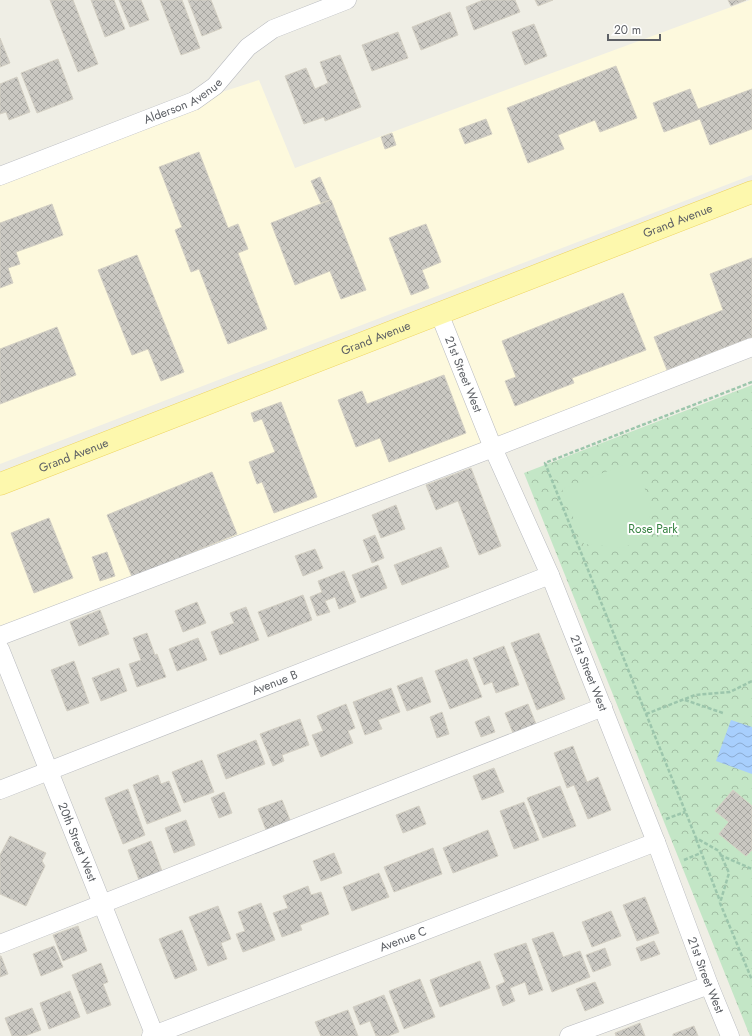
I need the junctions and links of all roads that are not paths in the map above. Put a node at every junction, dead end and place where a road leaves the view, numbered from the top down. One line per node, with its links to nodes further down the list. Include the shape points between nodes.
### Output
1 (347, 0): 2 (street, Alderson Avenue, via 273,29 248,46 215,86 194,101)
2 (0, 176)
3 (752, 192): 4 (main road, Grand Avenue)
4 (439, 313): 6 (street, 21st Street West); 7 (main road, Grand Avenue)
5 (752, 347): 6 (street)
6 (493, 448): 8 (street, 21st Street West); 9 (street)
7 (0, 484)
8 (550, 575): 11 (street, 21st Street West); 12 (street, Avenue B)
9 (0, 636)
10 (0, 648): 12 (street, 20th Street West)
11 (603, 707): 14 (street, 21st Street West); 15 (street)
12 (48, 772): 13 (street, Avenue B); 15 (street, 20th Street West)
13 (0, 790)
14 (656, 842): 17 (street, 21st Street West); 18 (street, Avenue C)
15 (102, 904): 16 (street); 18 (street, 20th Street West)
16 (0, 944)
17 (709, 985): 19 (street); 20 (street, 21st Street West)
18 (153, 1036)
19 (569, 1036)
20 (730, 1036)

